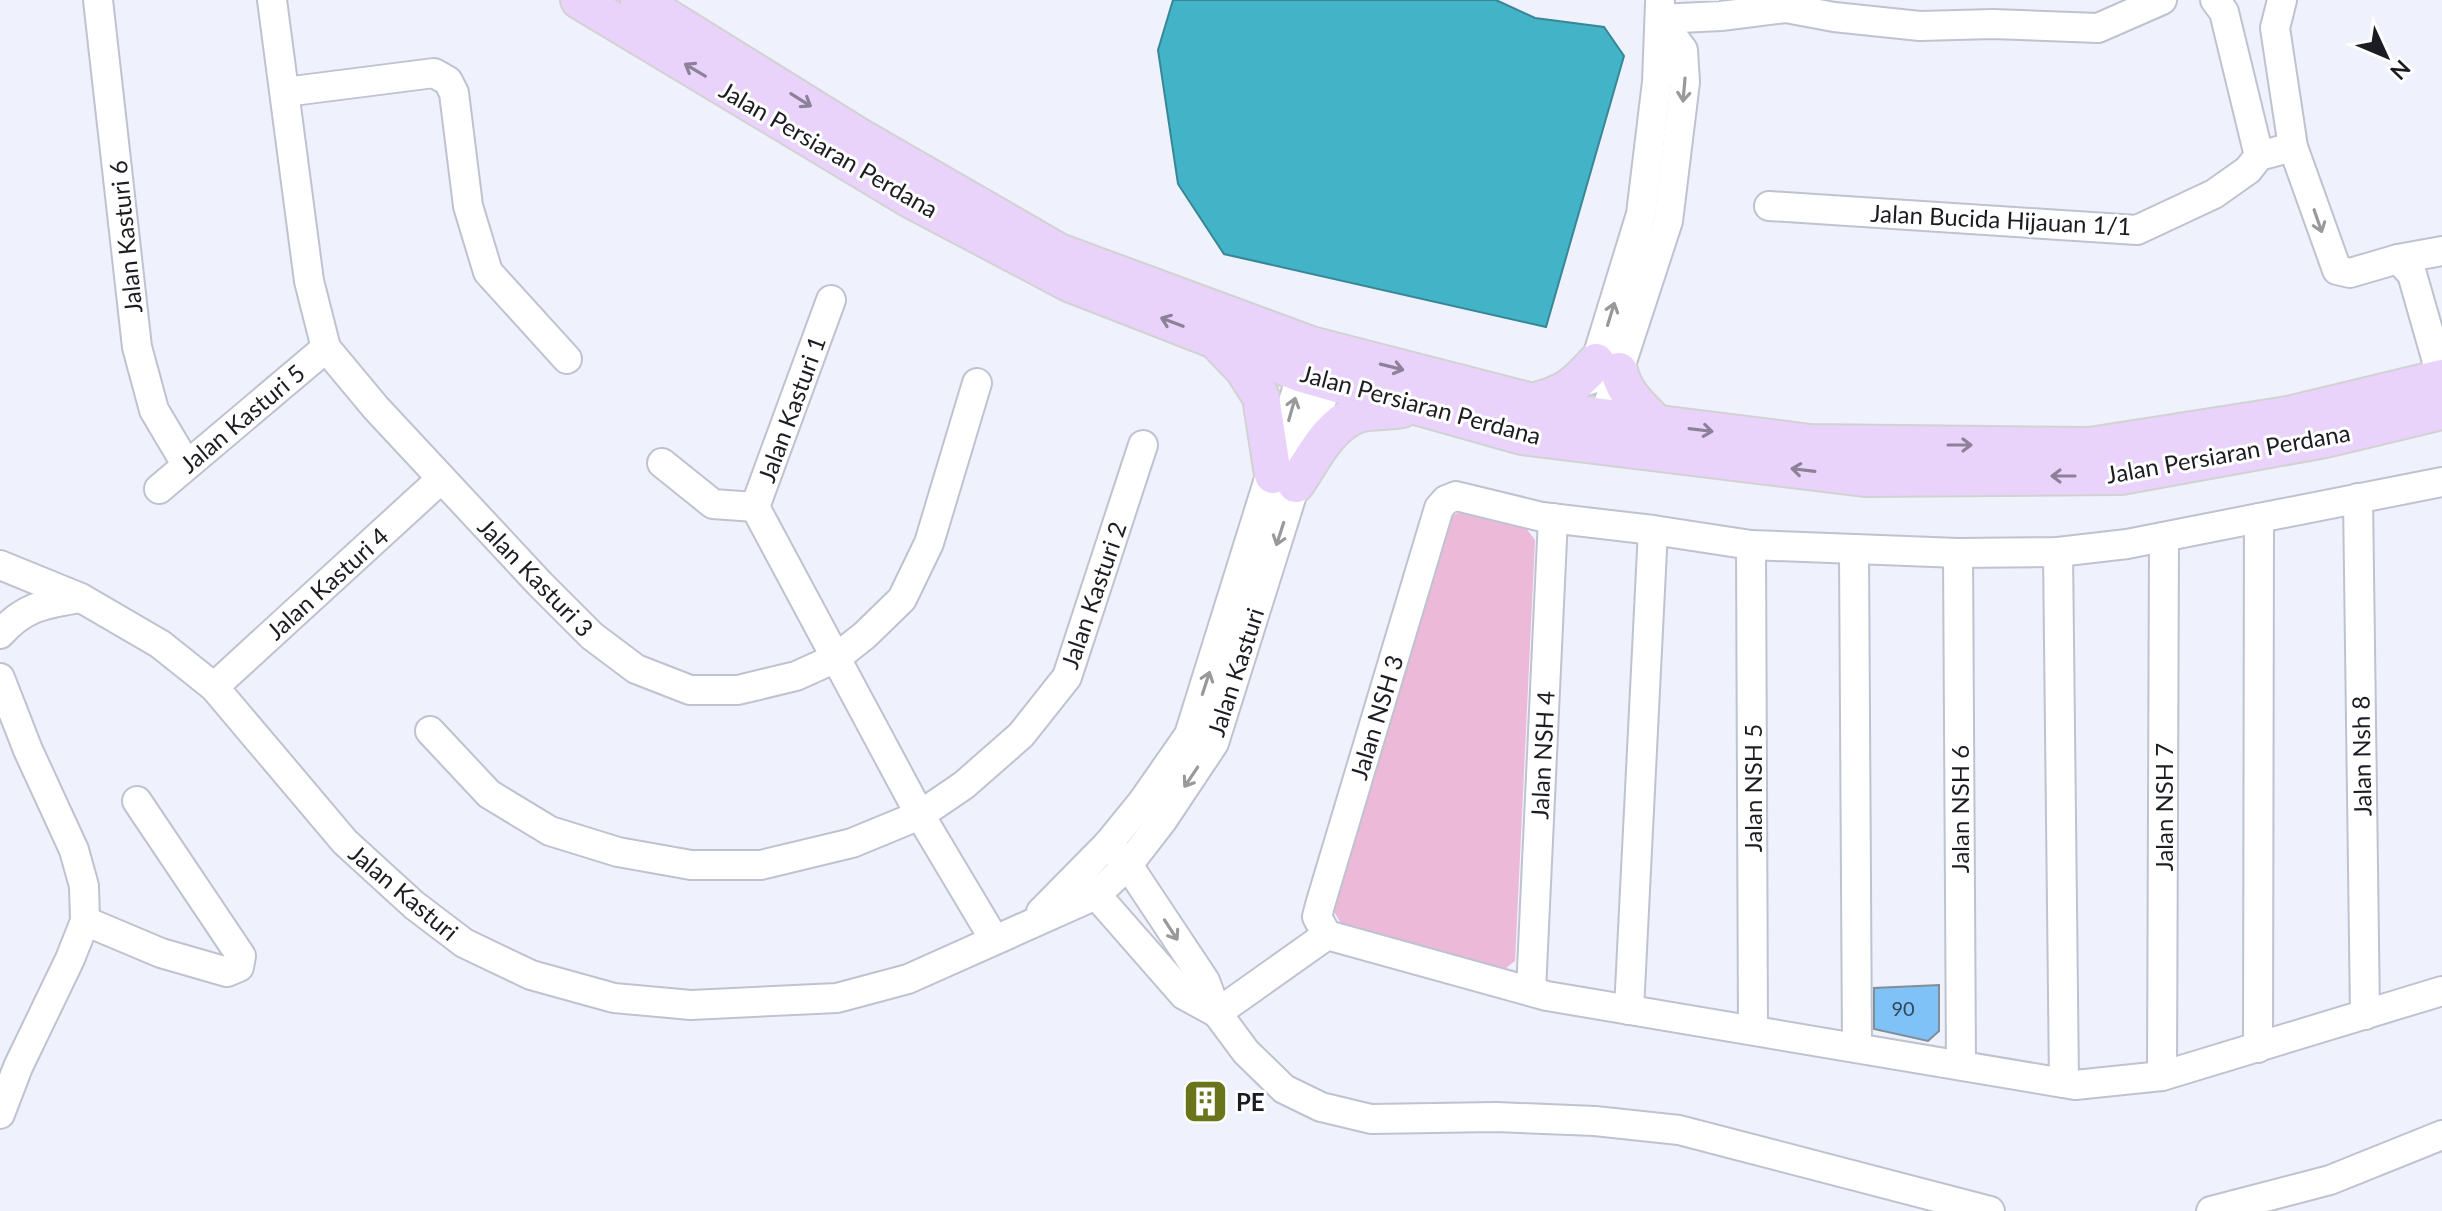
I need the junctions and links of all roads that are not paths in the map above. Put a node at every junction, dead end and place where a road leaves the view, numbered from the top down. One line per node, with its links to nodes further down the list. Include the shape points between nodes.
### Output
1 (98, 0): 34 (street, Jalan Kasturi 6, via 137,347 154,410)
2 (272, 0): 12 (street, Jalan Kasturi 3)
3 (579, 0): 20 (main road, Jalan Persiaran Perdana, one-way to 3, via 1069,283 910,199)
4 (639, 0): 23 (main road, Jalan Persiaran Perdana, one-way to 23, via 1059,252)
5 (2014, 0): 11 (street)
6 (2162, 0): 11 (street, via 2098,28)
7 (2215, 0): 14 (street, via 2224,12)
8 (2282, 0): 13 (street, via 2275,28)
9 (1783, 4): 10 (street); 11 (street, via 1834,17 1920,26)
10 (1660, 10): 24 (street, via 1683,50 1685,82 1668,221)
11 (1993, 24)
12 (285, 92): 21 (street, Jalan Kasturi 3, via 309,281); 22 (street, via 434,73 448,81 454,93 468,206 488,272)
13 (2293, 147): 14 (street, Jalan Bucida Hijauan 1/1); 17 (street, one-way to 17, via 2337,270 2350,273)
14 (2259, 156): 15 (street, Jalan Bucida Hijauan 1/1, via 2214,194 2137,230)
15 (1769, 206)
16 (2442, 251): 17 (street)
17 (2398, 259): 19 (street, via 2412,274)
18 (831, 300): 40 (street, Jalan Kasturi 1)
19 (2435, 324): 25 (street)
20 (1215, 339): 23 (main road, Jalan Persiaran Perdana); 36 (main road, via 1261,397)
21 (326, 348): 34 (street, Jalan Kasturi 5); 35 (street, Jalan Kasturi 3)
22 (567, 359)
23 (1319, 363): 27 (main road, Jalan Persiaran Perdana, one-way to 27); 28 (main road, Jalan Persiaran Perdana); 36 (street, Jalan Kasturi)
24 (1608, 366): 27 (main road, via 1561,394); 30 (main road); 31 (street)
25 (2442, 378): 30 (main road, Jalan Persiaran Perdana, one-way to 25, via 1810,443 2090,446 2288,415)
26 (977, 383): 52 (street, Jalan Kasturi 3, via 929,543 902,599)
27 (1532, 402): 31 (main road, Jalan Persiaran Perdana)
28 (1412, 407): 31 (main road, Jalan Persiaran Perdana, via 1522,436); 36 (main road, via 1360,414 1334,429)
29 (2442, 411): 31 (main road, Jalan Persiaran Perdana, one-way to 31, via 2325,439 2121,476 1865,478)
30 (1658, 425): 31 (main road, Jalan Persiaran Perdana)
31 (1587, 430)
32 (1143, 445): 57 (street, Jalan Kasturi 2, via 1067,677 1021,735)
33 (662, 463): 40 (street, Jalan Kasturi 1, via 713,504)
34 (186, 464): 38 (street, Jalan Kasturi 5)
35 (441, 479): 52 (street, Jalan Kasturi 3, via 592,636 636,669 690,690 738,690 796,676); 54 (street, Jalan Kasturi 4)
36 (1284, 479): 58 (street, Jalan Kasturi, one-way to 36, via 1189,735); 59 (street, Jalan Kasturi, one-way to 59, via 1214,743)
37 (2442, 482): 39 (street)
38 (159, 489)
39 (2358, 498): 42 (street); 68 (street, Jalan Nsh 8)
40 (755, 507): 52 (street)
41 (1553, 518): 43 (street); 62 (street, Jalan NSH 3, via 1456,496 1439,508 1320,905 1317,917); 64 (street, Jalan NSH 4)
42 (2259, 518): 44 (street); 71 (street)
43 (1653, 530): 45 (street); 66 (street)
44 (2164, 537): 47 (street); 73 (street, Jalan NSH 7)
45 (1751, 545): 46 (street); 69 (street, Jalan NSH 5)
46 (1854, 551): 48 (street); 70 (street)
47 (2058, 552): 48 (street); 74 (street)
48 (1958, 553): 72 (street, Jalan NSH 6)
49 (0, 565): 50 (street, Jalan Kasturi)
50 (81, 598): 51 (street, via 37,605); 54 (street, Jalan Kasturi, via 160,644)
51 (0, 634)
52 (836, 658): 57 (street)
53 (0, 678): 61 (street, via 74,850 84,886)
54 (214, 687): 63 (street, Jalan Kasturi, via 345,842 414,905 464,943 531,975 614,998 691,1005 837,998 908,979)
55 (430, 731): 57 (street, Jalan Kasturi 2, via 489,794 550,831 618,852 691,865 761,865 852,843)
56 (137, 801): 61 (street, via 241,956 239,967 227,972 161,953)
57 (920, 815): 63 (street)
58 (1108, 844): 59 (street); 60 (street, Jalan Kasturi)
59 (1128, 865): 60 (street, Jalan Kasturi); 67 (street, one-way to 67, via 1205,981)
60 (1087, 884): 63 (street, Jalan Kasturi); 67 (street, via 1184,995)
61 (85, 921): 75 (street)
62 (1327, 935): 64 (street); 67 (street)
63 (994, 939)
64 (1531, 991): 66 (street)
65 (2442, 991): 68 (street)
66 (1629, 1010): 69 (street)
67 (1217, 1013): 77 (street, via 1246,1052 1284,1089 1321,1107 1371,1119 1510,1117 1679,1130)
68 (2365, 1015): 71 (street)
69 (1753, 1030): 70 (street)
70 (1857, 1048): 72 (street)
71 (2258, 1048): 73 (street)
72 (1961, 1065): 74 (street)
73 (2162, 1076): 74 (street)
74 (2064, 1083)
75 (0, 1114)
76 (2442, 1135): 78 (street, via 2330,1180)
77 (1990, 1211)
78 (2211, 1211)

